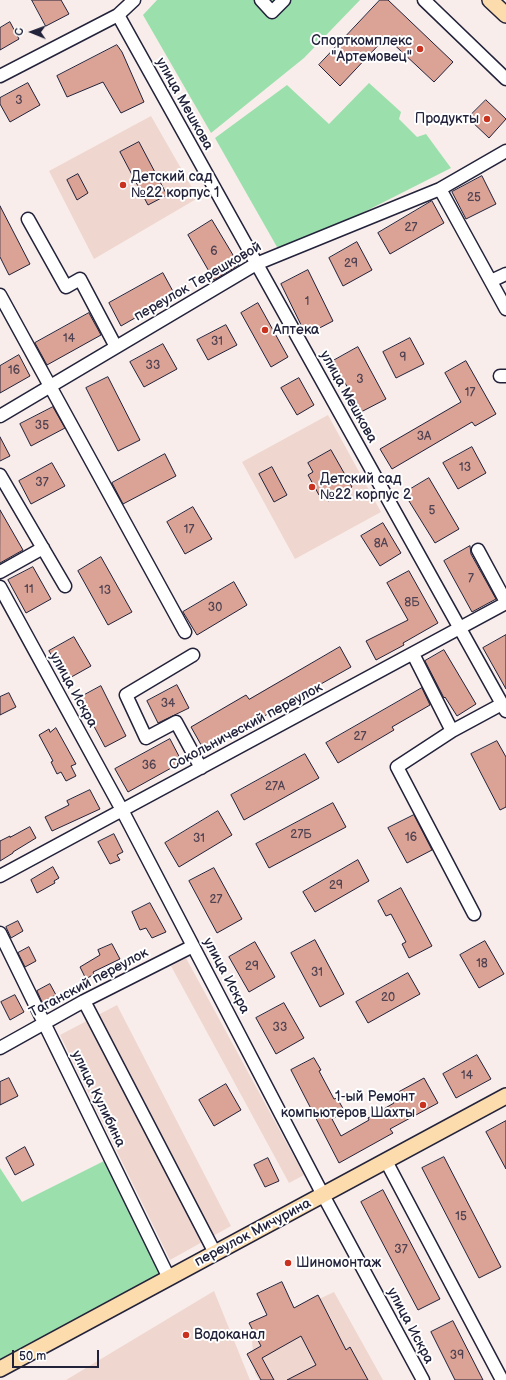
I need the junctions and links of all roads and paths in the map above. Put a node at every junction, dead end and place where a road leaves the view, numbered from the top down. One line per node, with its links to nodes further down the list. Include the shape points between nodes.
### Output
1 (134, 0): 6 (street)
2 (261, 0): 3 (street, via 272,12)
3 (284, 0)
4 (424, 0): 9 (street)
5 (490, 0): 7 (main road)
6 (118, 15): 8 (street); 13 (street, улица Мешкова)
7 (506, 15)
8 (0, 76)
9 (506, 79)
10 (506, 151): 11 (street, переулок Терешковой)
11 (440, 189): 13 (street, переулок Терешковой); 15 (street)
12 (28, 219): 18 (street, via 66,287 80,279)
13 (256, 264): 18 (street, переулок Терешковой); 28 (street, улица Мешкова)
14 (506, 274): 15 (street)
15 (491, 280): 17 (street)
16 (0, 295): 19 (street)
17 (506, 309)
18 (116, 347): 19 (street, переулок Терешковой)
19 (50, 386): 20 (street, переулок Терешковой); 29 (street)
20 (0, 416)
21 (0, 476): 22 (street)
22 (43, 548): 24 (street); 25 (street)
23 (478, 550): 27 (street)
24 (0, 572)
25 (65, 586)
26 (0, 587): 35 (street, улица Искра)
27 (506, 603): 28 (street, Сокольнический переулок)
28 (461, 628): 30 (street, Сокольнический переулок); 32 (street, улица Мешкова)
29 (185, 632)
30 (413, 654): 33 (street); 34 (street, Сокольнический переулок)
31 (193, 655): 34 (street, via 126,695 146,738 176,722)
32 (504, 707): 33 (street)
33 (452, 731): 37 (street, via 397,767)
34 (201, 768): 35 (street, Сокольнический переулок)
35 (122, 810): 36 (street, Сокольнический переулок); 39 (street, улица Искра)
36 (0, 876)
37 (474, 914)
38 (0, 933): 41 (street, улица Кулибина)
39 (193, 946): 40 (street, Таганский переулок); 45 (street, улица Искра)
40 (84, 1001): 41 (street, Таганский переулок); 46 (street)
41 (44, 1023): 42 (street, Таганский переулок); 47 (street, улица Кулибина)
42 (0, 1048)
43 (506, 1096): 44 (main road, переулок Мичурина)
44 (386, 1161): 45 (main road, переулок Мичурина); 50 (street)
45 (323, 1195): 46 (main road, переулок Мичурина); 49 (street, улица Искра)
46 (215, 1253): 47 (main road, переулок Мичурина)
47 (169, 1278): 48 (main road, переулок Мичурина)
48 (0, 1369)
49 (423, 1380)
50 (502, 1380)

